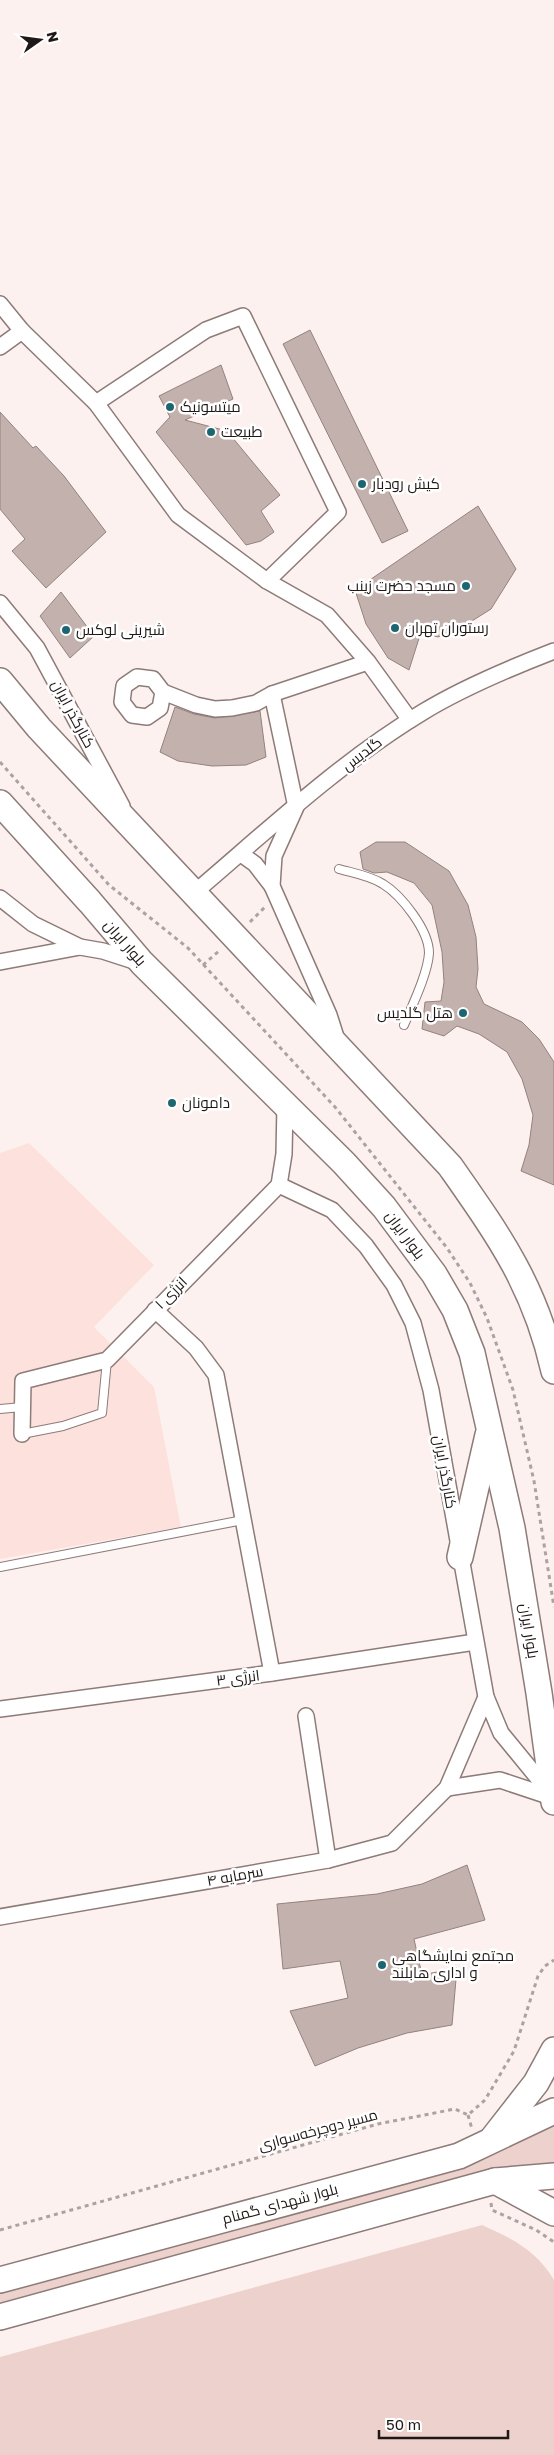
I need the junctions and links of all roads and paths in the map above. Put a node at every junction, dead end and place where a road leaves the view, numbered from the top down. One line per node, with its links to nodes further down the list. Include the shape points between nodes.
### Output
1 (0, 304): 2 (street)
2 (22, 331): 3 (street); 4 (street)
3 (0, 347)
4 (96, 403): 5 (street, via 178,515); 5 (street, via 206,330 243,316 338,512)
5 (266, 581): 8 (street, via 327,615)
6 (0, 603): 15 (street, کنارگذر ایران, via 37,648)
7 (554, 651): 12 (street, گلدیس, via 473,686)
8 (368, 662): 11 (street); 12 (street)
9 (0, 681): 15 (main road)
10 (162, 692): 11 (street, via 196,705 215,708 256,703)
11 (272, 694): 14 (street)
12 (410, 720): 14 (street, گلدیس)
13 (0, 803): 23 (main road, بلوار ایران)
14 (296, 807): 16 (street, گلدیس); 18 (street, via 274,856)
15 (136, 832): 19 (main road)
16 (241, 854): 18 (street, via 255,864); 19 (street, گلدیس)
17 (339, 868): 24 (lane, via 382,883 406,905 422,930 429,952 420,987)
18 (272, 886): 25 (street, via 329,1015)
19 (194, 894): 25 (main road)
20 (0, 898): 21 (street, via 33,924)
21 (80, 946): 22 (street); 23 (street)
22 (0, 962)
23 (142, 963): 26 (main road, بلوار ایران)
24 (404, 1026)
25 (340, 1050): 30 (main road, via 450,1166 499,1235 523,1278 546,1336)
26 (284, 1105): 27 (street, via 284,1154); 33 (main road, بلوار ایران, via 384,1207 434,1274 472,1353)
27 (279, 1185): 28 (street, انرژی ۱); 36 (street, کنارگذر ایران, via 332,1210 366,1246 394,1284 413,1324 431,1390)
28 (155, 1310): 29 (street, انرژی ۱); 35 (street, via 196,1348 216,1375)
29 (107, 1360): 31 (street, via 23,1381); 34 (lane, via 102,1413 63,1426)
30 (554, 1371)
31 (22, 1407): 32 (lane); 34 (street)
32 (0, 1409)
33 (489, 1428): 36 (main road); 44 (main road, بلوار ایران, via 512,1528)
34 (22, 1434)
35 (243, 1520): 37 (lane); 39 (street)
36 (460, 1557): 38 (street, کنارگذر ایران)
37 (0, 1567)
38 (475, 1642): 39 (street, انرژی ۳); 40 (street, کنارگذر ایران)
39 (272, 1673): 41 (street, انرژی ۳)
40 (486, 1697): 43 (street); 44 (street, کنارگذر ایران, via 501,1734)
41 (0, 1708)
42 (306, 1716): 46 (street)
43 (447, 1788): 44 (street, via 500,1780); 46 (street, سرمایه ۴, via 392,1843)
44 (554, 1798): 45 (main road, بلوار ایران)
45 (554, 1802)
46 (328, 1860): 47 (street, سرمایه ۴)
47 (0, 1917)
48 (554, 1960): 55 (path, مسیر دوچرخه‌سواری, via 538,1976 514,2051 485,2100 468,2115 455,2109 378,2124)
49 (554, 2050): 51 (main road, via 536,2083)
50 (554, 2112): 51 (main road, بلوار شهدای گمنام)
51 (492, 2140): 56 (main road, بلوار شهدای گمنام, via 459,2156)
52 (554, 2176): 53 (main road)
53 (495, 2181): 54 (main road); 57 (main road)
54 (554, 2213)
55 (0, 2230)
56 (0, 2280)
57 (0, 2317)

